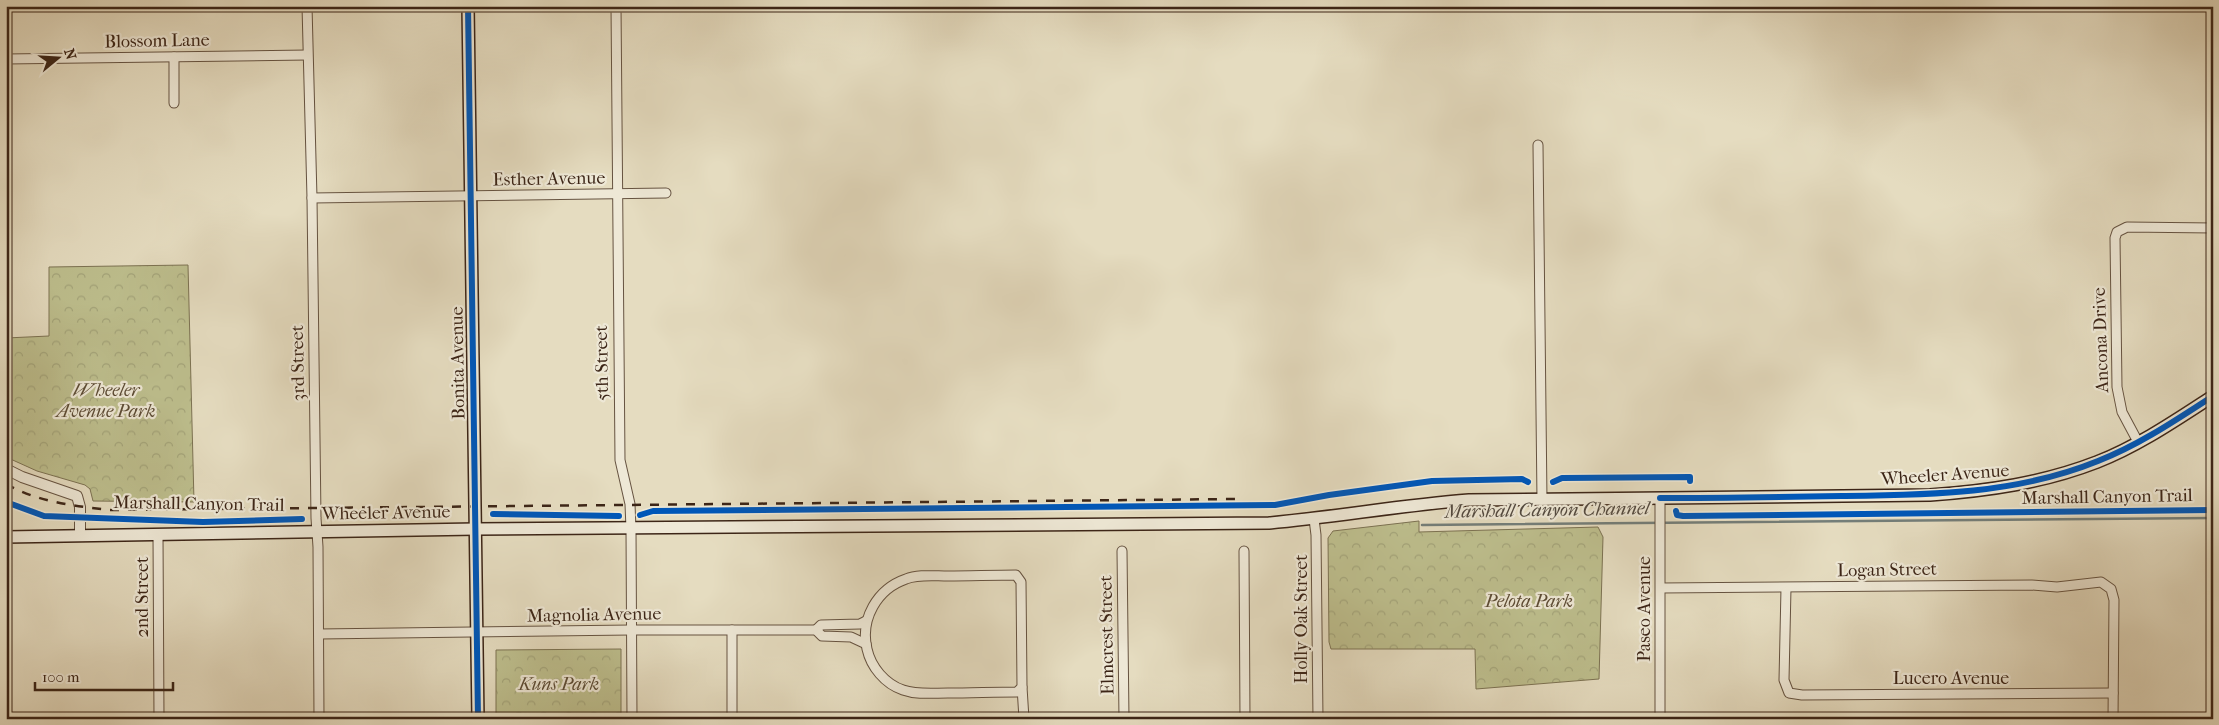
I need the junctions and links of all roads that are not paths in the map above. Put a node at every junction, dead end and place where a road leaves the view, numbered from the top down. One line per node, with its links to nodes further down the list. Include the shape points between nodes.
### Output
1 (307, 6): 4 (street, 3rd Street)
2 (468, 6): 11 (main road, Bonita Avenue)
3 (616, 6): 10 (street, 5th Street)
4 (307, 55): 5 (street, Blossom Lane); 12 (street, 3rd Street)
5 (174, 57): 6 (street, Blossom Lane); 7 (street)
6 (6, 59)
7 (174, 103)
8 (1538, 145): 18 (street)
9 (666, 193): 10 (street, Esther Avenue)
10 (617, 195): 11 (street, Esther Avenue); 21 (street, 5th Street, via 620,460 630,504)
11 (471, 196): 12 (street, Esther Avenue); 20 (main road, Bonita Avenue)
12 (312, 198): 22 (street, 3rd Street)
13 (2213, 228): 15 (street, Ancona Drive, via 2127,228 2117,232 2114,238 2116,387 2122,412)
14 (2213, 396): 15 (main road, Wheeler Avenue)
15 (2138, 442): 17 (main road, Wheeler Avenue, via 2066,472 2024,484 1975,492)
16 (6, 469): 24 (street, via 77,496)
17 (1660, 498): 18 (main road, Wheeler Avenue); 28 (street, Paseo Avenue)
18 (1542, 500): 19 (main road, Wheeler Avenue, via 1415,504)
19 (1314, 519): 21 (main road, Wheeler Avenue, via 1269,523); 47 (street, Holly Oak Street)
20 (476, 529): 21 (main road, Wheeler Avenue); 22 (main road, Wheeler Avenue); 34 (main road, Bonita Avenue)
21 (631, 529): 31 (street, 5th Street)
22 (317, 532): 23 (main road, Wheeler Avenue); 35 (street, 3rd Street)
23 (158, 535): 24 (main road, Wheeler Avenue); 39 (street, 2nd Street)
24 (80, 536): 25 (main road, Wheeler Avenue)
25 (6, 537)
26 (1244, 550): 46 (street)
27 (1122, 551): 45 (street, Elmcrest Street)
28 (1660, 588): 29 (street, Logan Street); 48 (street, Paseo Avenue)
29 (1786, 588): 38 (street, Lucero Avenue, via 1784,680 1789,693); 38 (street, Logan Street, via 2057,587 2101,582 2111,589 2114,600)
30 (866, 620): 33 (street, via 860,624 821,624); 36 (street); 37 (street, via 872,606 887,589 906,579 1016,575 1021,582)
31 (631, 630): 32 (street, Magnolia Avenue); 34 (street, Magnolia Avenue); 42 (street, 5th Street)
32 (732, 630): 33 (street, Magnolia Avenue); 43 (street)
33 (816, 630): 36 (street, Magnolia Avenue, via 822,636 851,637)
34 (477, 633): 35 (street, Magnolia Avenue); 41 (main road, Bonita Avenue)
35 (319, 634): 40 (street, 3rd Street)
36 (866, 644): 37 (street, via 876,669 886,681 902,690 918,694 1017,692)
37 (1022, 688): 44 (street)
38 (2113, 693): 49 (street)
39 (159, 719)
40 (319, 719)
41 (478, 719)
42 (632, 719)
43 (732, 719)
44 (1024, 719)
45 (1124, 719)
46 (1245, 719)
47 (1318, 719)
48 (1660, 719)
49 (2113, 719)

